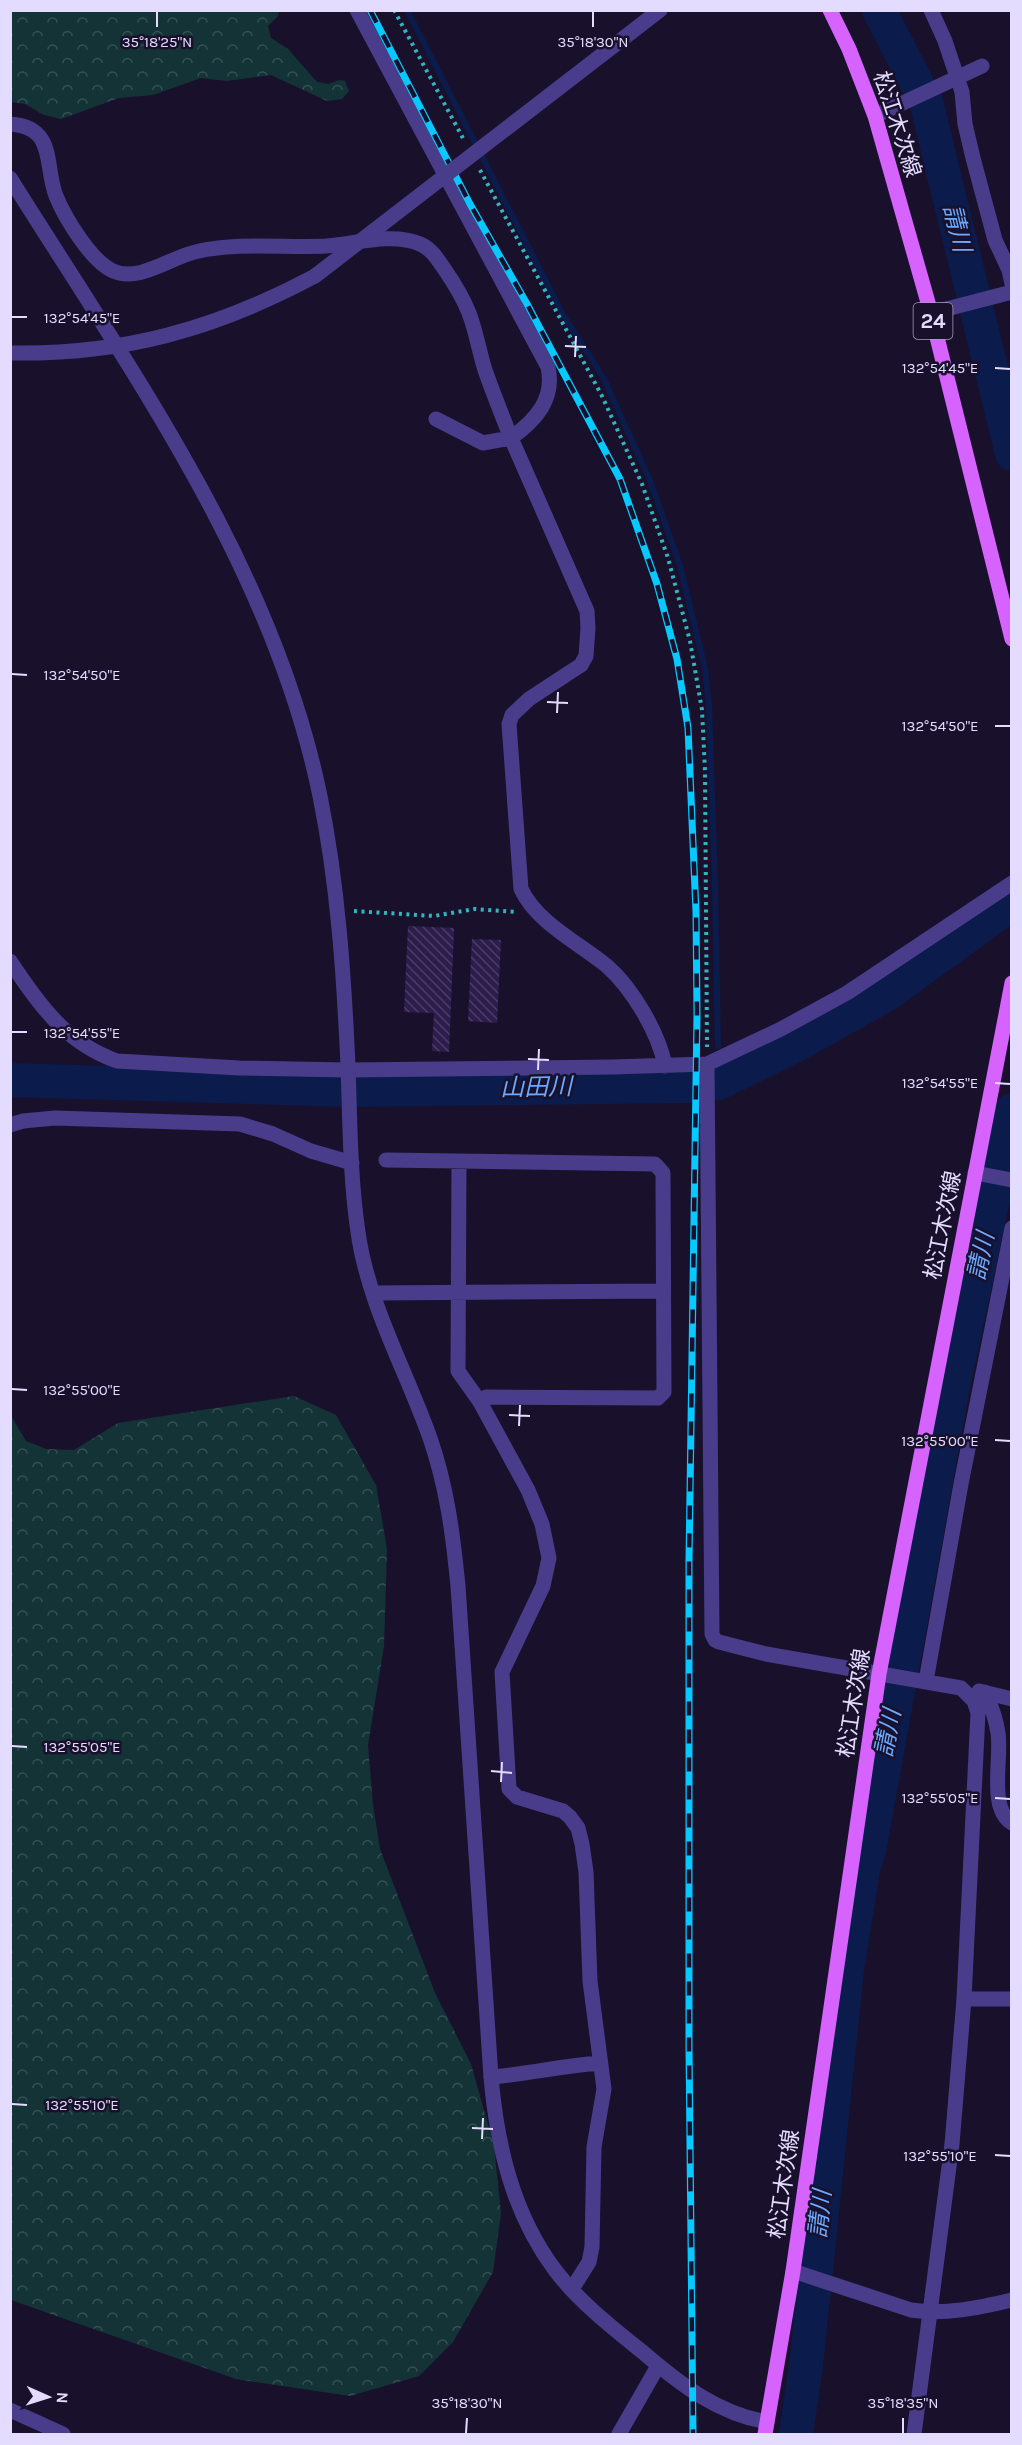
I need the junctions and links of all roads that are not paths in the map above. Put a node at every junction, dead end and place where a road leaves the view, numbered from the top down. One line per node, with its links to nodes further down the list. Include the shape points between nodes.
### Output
1 (357, 10): 15 (street, via 548,367 550,380 544,405 530,424)
2 (660, 10): 12 (street, bridge, via 315,276 209,324)
3 (830, 10): 7 (main road, 松江木次線 / 24)
4 (931, 10): 6 (street)
5 (982, 66): 6 (street)
6 (956, 78): 7 (street); 10 (street, via 995,240 1009,270)
7 (875, 116): 11 (main road, 松江木次線 / 24)
8 (10, 124): 15 (street, via 29,128 44,141 56,196 97,260 123,274 215,249 326,246 390,239 429,249 469,312)
9 (10, 178): 12 (street)
10 (1010, 289): 11 (street)
11 (931, 313): 16 (main road, 松江木次線 / 24)
12 (116, 347): 13 (street); 22 (street, via 194,474 285,673 319,794 332,865 344,972)
13 (10, 353)
14 (436, 419): 15 (street, via 483,443)
15 (511, 438): 20 (street, via 587,610 588,628 586,656 581,665 529,699 509,724 520,880 525,898 539,913 624,985 651,1030)
16 (1011, 639)
17 (1011, 883): 21 (street, via 847,993)
18 (10, 961): 22 (street, via 62,1030 99,1054 117,1060)
19 (1011, 983): 27 (main road, 松江木次線)
20 (665, 1066): 21 (street); 22 (street)
21 (707, 1070): 34 (street, via 712,1634 726,1645)
22 (348, 1076): 26 (street)
23 (10, 1125): 26 (street, via 55,1118 240,1124)
24 (386, 1160): 25 (street)
25 (459, 1162): 30 (street, via 655,1164 663,1173); 32 (street)
26 (352, 1163): 31 (street, via 358,1234)
27 (982, 1174): 28 (street); 34 (main road, 松江木次線)
28 (1011, 1180)
29 (1011, 1228): 35 (street)
30 (663, 1291): 32 (street); 33 (street, via 664,1392 658,1398 486,1397)
31 (373, 1293): 32 (street); 43 (street, via 430,1439 444,1482 452,1531)
32 (458, 1293): 33 (street, via 458,1371)
33 (480, 1402): 42 (street, via 528,1490 548,1543 543,1586 502,1672 509,1789 517,1797 563,1811 578,1828 586,1872 590,1981)
34 (879, 1674): 35 (street); 44 (main road, 松江木次線)
35 (926, 1681): 36 (street)
36 (961, 1688): 37 (street); 40 (street, via 974,1701 979,1725)
37 (985, 1692): 38 (street); 39 (street, via 998,1734 999,1808)
38 (1011, 1699)
39 (1011, 1823)
40 (964, 1999): 41 (street); 47 (street, via 952,2144)
41 (1011, 1999)
42 (599, 2063): 43 (street); 45 (street, via 604,2089 594,2147 592,2247 589,2262)
43 (491, 2077): 45 (street, via 500,2143 519,2207 538,2245)
44 (800, 2272): 47 (street, via 911,2310); 50 (main road, 松江木次線)
45 (572, 2289): 48 (street)
46 (1011, 2300): 47 (street)
47 (931, 2313): 53 (street)
48 (658, 2366): 50 (street, via 720,2408); 52 (street)
49 (10, 2410): 51 (street)
50 (766, 2428)
51 (63, 2434)
52 (619, 2434)
53 (914, 2434)

